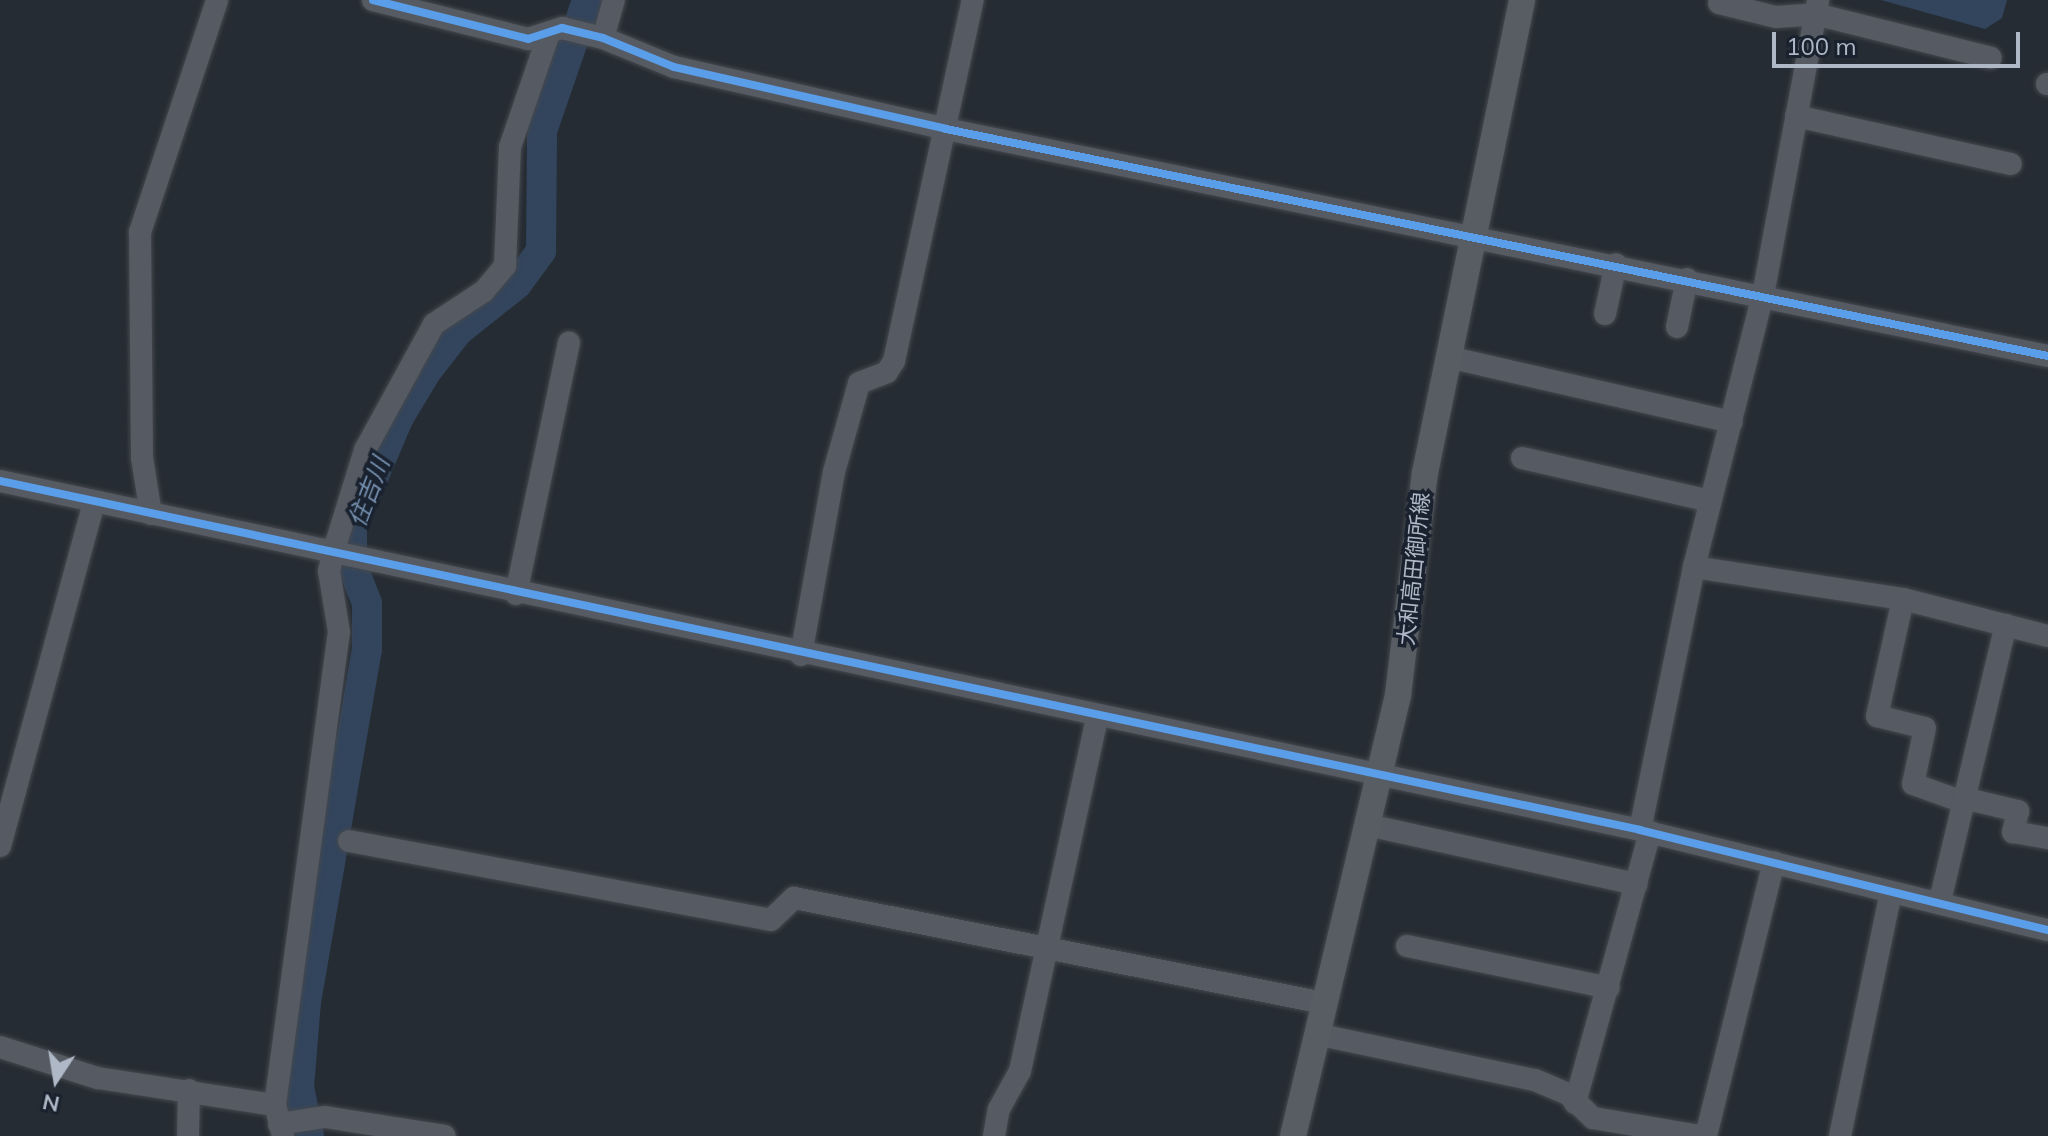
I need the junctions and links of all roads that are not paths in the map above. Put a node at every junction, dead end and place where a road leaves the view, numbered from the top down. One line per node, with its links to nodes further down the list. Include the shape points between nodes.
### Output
1 (217, 0): 28 (street, via 140,232 142,458)
2 (373, 0): 8 (street, via 528,39)
3 (614, 0): 9 (street)
4 (973, 0): 12 (street)
5 (1522, 0): 14 (main road, 大和高田御所線)
6 (1719, 3): 7 (street, via 1776,17)
7 (1816, 7): 10 (street); 11 (street)
8 (549, 33): 9 (street, via 562,28); 29 (street, via 510,147 505,266 484,291 434,324 365,450)
9 (603, 38): 12 (street, via 674,67)
10 (1991, 58)
11 (1796, 116): 13 (street); 17 (street)
12 (946, 129): 14 (street); 35 (street, via 894,361 887,372 859,383 834,472)
13 (2011, 164)
14 (1474, 234): 15 (street); 22 (main road, 大和高田御所線)
15 (1616, 264): 16 (street); 18 (street)
16 (1687, 279): 17 (street); 19 (street)
17 (1763, 295): 21 (street); 23 (street)
18 (1605, 314)
19 (1677, 327)
20 (569, 343): 31 (street)
21 (2048, 356)
22 (1448, 357): 23 (street); 37 (main road, 大和高田御所線, via 1425,473 1404,655)
23 (1732, 422): 26 (street)
24 (1522, 458): 26 (street)
25 (0, 481): 27 (street)
26 (1710, 501): 30 (street)
27 (94, 503): 28 (street); 43 (street)
28 (151, 514): 29 (street)
29 (333, 553): 31 (street); 59 (street, via 329,571 339,632 336,668)
30 (1694, 567): 32 (street); 40 (street)
31 (516, 594): 35 (street)
32 (1903, 599): 33 (street); 38 (street, via 1877,716 1925,728 1913,784)
33 (2006, 625): 34 (street); 38 (street)
34 (2048, 636)
35 (801, 655): 36 (street)
36 (1097, 717): 37 (street); 50 (street)
37 (1381, 774): 39 (main road, 大和高田御所線); 40 (street)
38 (1963, 800): 41 (street, via 2018,811 2013,832); 47 (street)
39 (1368, 825): 45 (street); 52 (main road, 大和高田御所線)
40 (1645, 831): 44 (street); 45 (street)
41 (2048, 838)
42 (349, 841): 50 (street, via 771,920 794,898)
43 (0, 846)
44 (1774, 862): 46 (street); 67 (street)
45 (1637, 884): 51 (street)
46 (1891, 892): 47 (street); 68 (street)
47 (1940, 901): 48 (street)
48 (2048, 930)
49 (1407, 946): 51 (street)
50 (1046, 947): 52 (street); 64 (street, via 1020,1071 999,1109)
51 (1609, 988): 58 (street)
52 (1324, 1003): 53 (main road, 大和高田御所線)
53 (1316, 1034): 58 (street, via 1535,1080 1568,1094); 65 (main road, 大和高田御所線)
54 (0, 1047): 56 (street)
55 (0, 1062): 56 (street)
56 (71, 1070): 57 (street)
57 (189, 1090): 59 (street); 62 (street)
58 (1575, 1103): 61 (street)
59 (279, 1122): 60 (street)
60 (326, 1126): 63 (street)
61 (1621, 1131): 66 (street)
62 (188, 1136)
63 (445, 1136)
64 (994, 1136)
65 (1293, 1136)
66 (1699, 1136)
67 (1706, 1136)
68 (1840, 1136)

